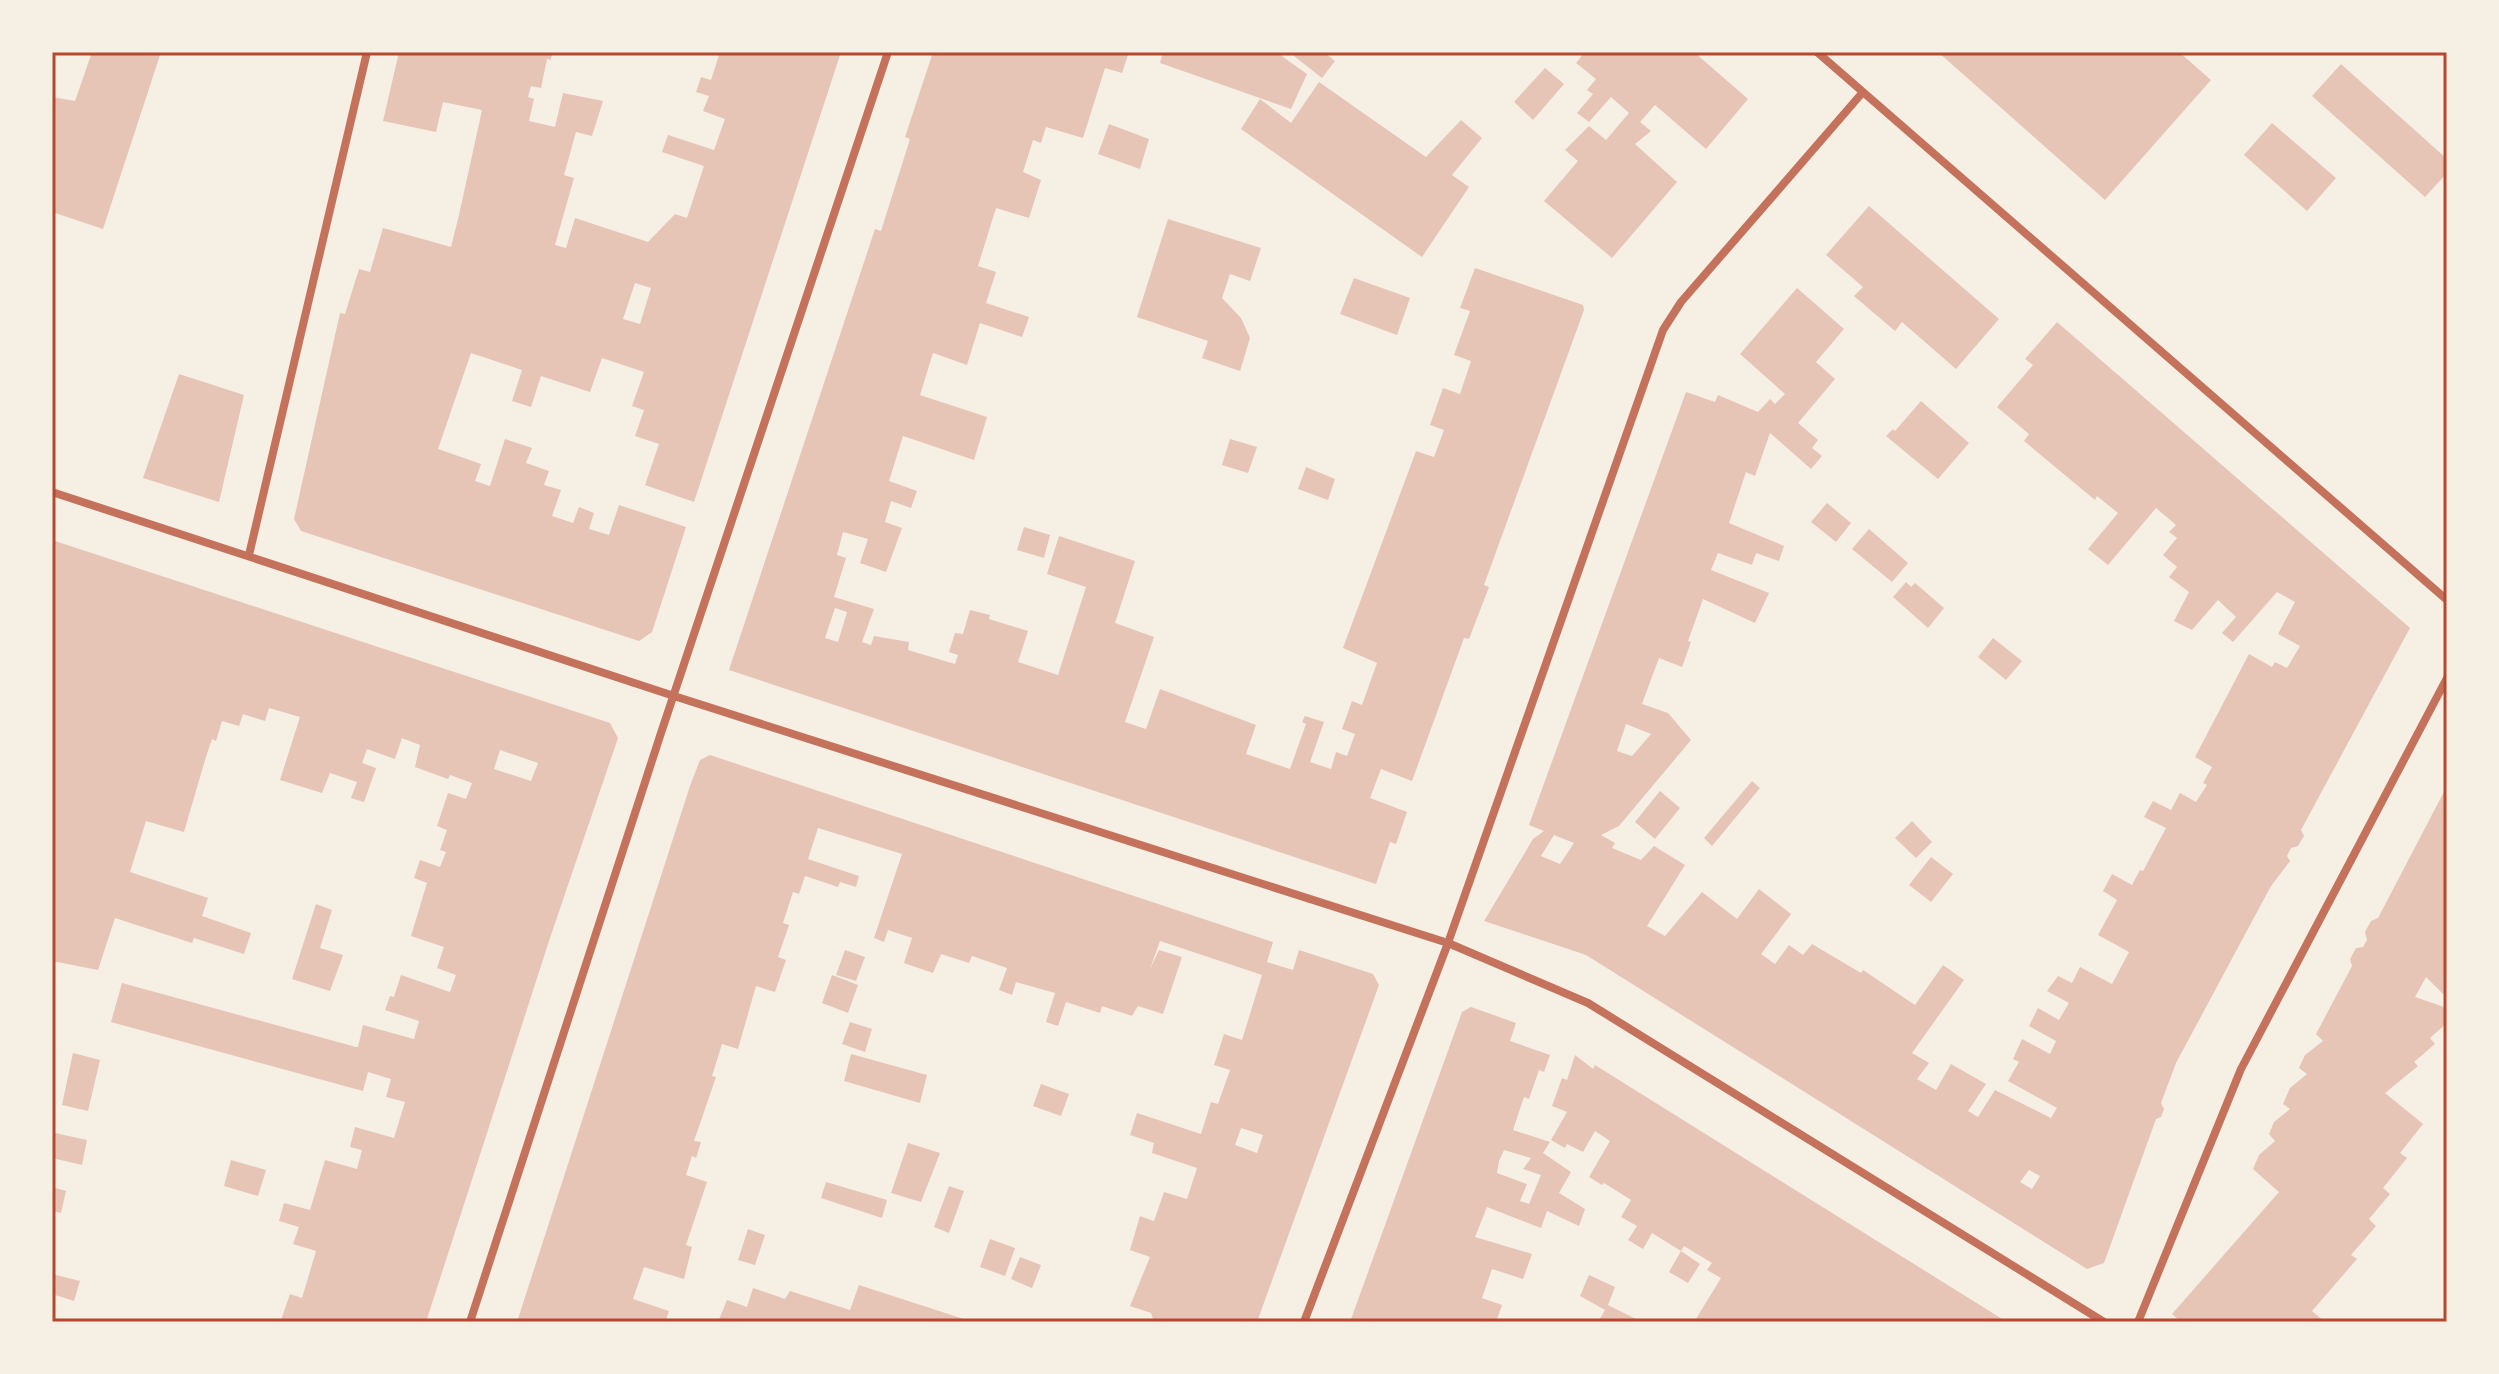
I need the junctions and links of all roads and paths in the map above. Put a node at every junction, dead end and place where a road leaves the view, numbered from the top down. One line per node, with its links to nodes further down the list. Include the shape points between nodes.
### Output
1 (367, 52): 6 (street)
2 (888, 52): 9 (street)
3 (1817, 52): 4 (street)
4 (1863, 92): 7 (street); 10 (street, via 1681,302 1663,330)
5 (52, 492): 6 (street)
6 (249, 555): 9 (street)
7 (2447, 600)
8 (2447, 678): 14 (street, via 2241,1069)
9 (674, 696): 10 (street); 11 (street)
10 (1448, 943): 12 (street); 13 (street, via 1588,1003)
11 (470, 1322)
12 (1304, 1322)
13 (2104, 1322)
14 (2138, 1322)

